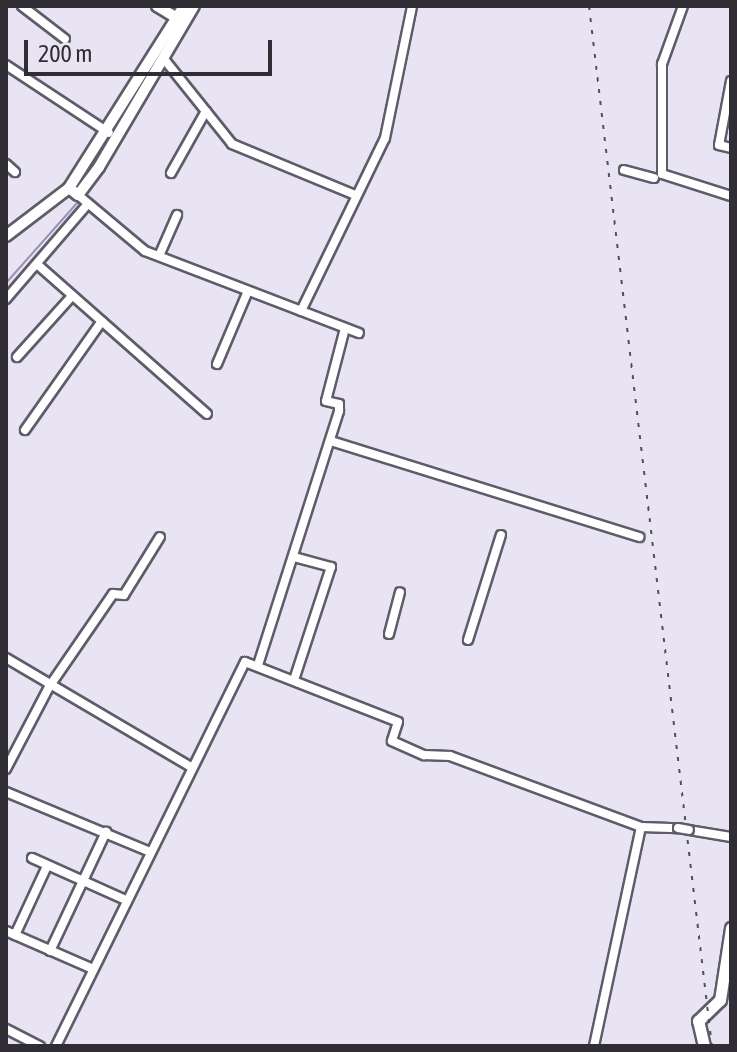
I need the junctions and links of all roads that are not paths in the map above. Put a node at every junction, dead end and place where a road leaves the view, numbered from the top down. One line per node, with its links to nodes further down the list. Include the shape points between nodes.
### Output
1 (22, 6): 8 (street)
2 (157, 6): 7 (street)
3 (184, 6): 7 (street)
4 (194, 6): 9 (street)
5 (412, 6): 22 (street, via 385,138)
6 (683, 6): 23 (street, via 662,64 662,174)
7 (177, 18): 9 (street)
8 (65, 39)
9 (164, 59): 12 (street); 13 (street); 21 (street)
10 (6, 65): 13 (street)
11 (731, 81): 14 (street, via 719,145)
12 (206, 111): 18 (street); 22 (street, via 232,144)
13 (109, 133): 20 (street)
14 (731, 148)
15 (6, 164): 17 (street)
16 (624, 170): 19 (street)
17 (15, 172)
18 (171, 173)
19 (654, 178)
20 (69, 188): 21 (street); 26 (street)
21 (78, 195): 24 (street)
22 (355, 195): 32 (street)
23 (731, 196)
24 (86, 206): 27 (street); 28 (street)
25 (177, 215): 27 (street)
26 (6, 236)
27 (159, 256): 29 (street)
28 (38, 265): 30 (street); 31 (street)
29 (248, 291): 32 (street); 37 (street)
30 (72, 296): 33 (street); 36 (street)
31 (6, 299)
32 (301, 311): 34 (street)
33 (102, 321): 38 (street); 39 (street)
34 (345, 328): 35 (street); 40 (street, via 326,401 340,406)
35 (359, 333)
36 (17, 357)
37 (217, 364)
38 (207, 414)
39 (25, 430)
40 (331, 441): 43 (street); 44 (street)
41 (501, 535): 47 (street)
42 (160, 537): 51 (street, via 124,595 113,594)
43 (639, 537)
44 (298, 558): 49 (street); 50 (street, via 331,567)
45 (400, 592): 46 (street)
46 (389, 634)
47 (468, 640)
48 (6, 658): 51 (street)
49 (258, 665): 50 (street); 52 (street, via 243,665)
50 (294, 680): 55 (street, via 398,722 392,741 424,755 450,756)
51 (49, 687): 52 (street); 53 (street)
52 (191, 767): 58 (street)
53 (6, 769)
54 (6, 792): 56 (street)
55 (641, 827): 57 (street, bridge); 71 (street)
56 (106, 832): 58 (street); 61 (street)
57 (731, 837)
58 (148, 851): 62 (street)
59 (32, 858): 60 (street)
60 (47, 866): 61 (street); 65 (street)
61 (83, 881): 62 (street); 66 (street)
62 (126, 900): 67 (street)
63 (731, 928): 72 (main road, via 720,1000 698,1021)
64 (6, 931): 65 (street)
65 (15, 935): 66 (street)
66 (50, 951): 67 (street)
67 (93, 969): 70 (street)
68 (6, 1029): 69 (street)
69 (40, 1046)
70 (56, 1046)
71 (594, 1046)
72 (704, 1046)

